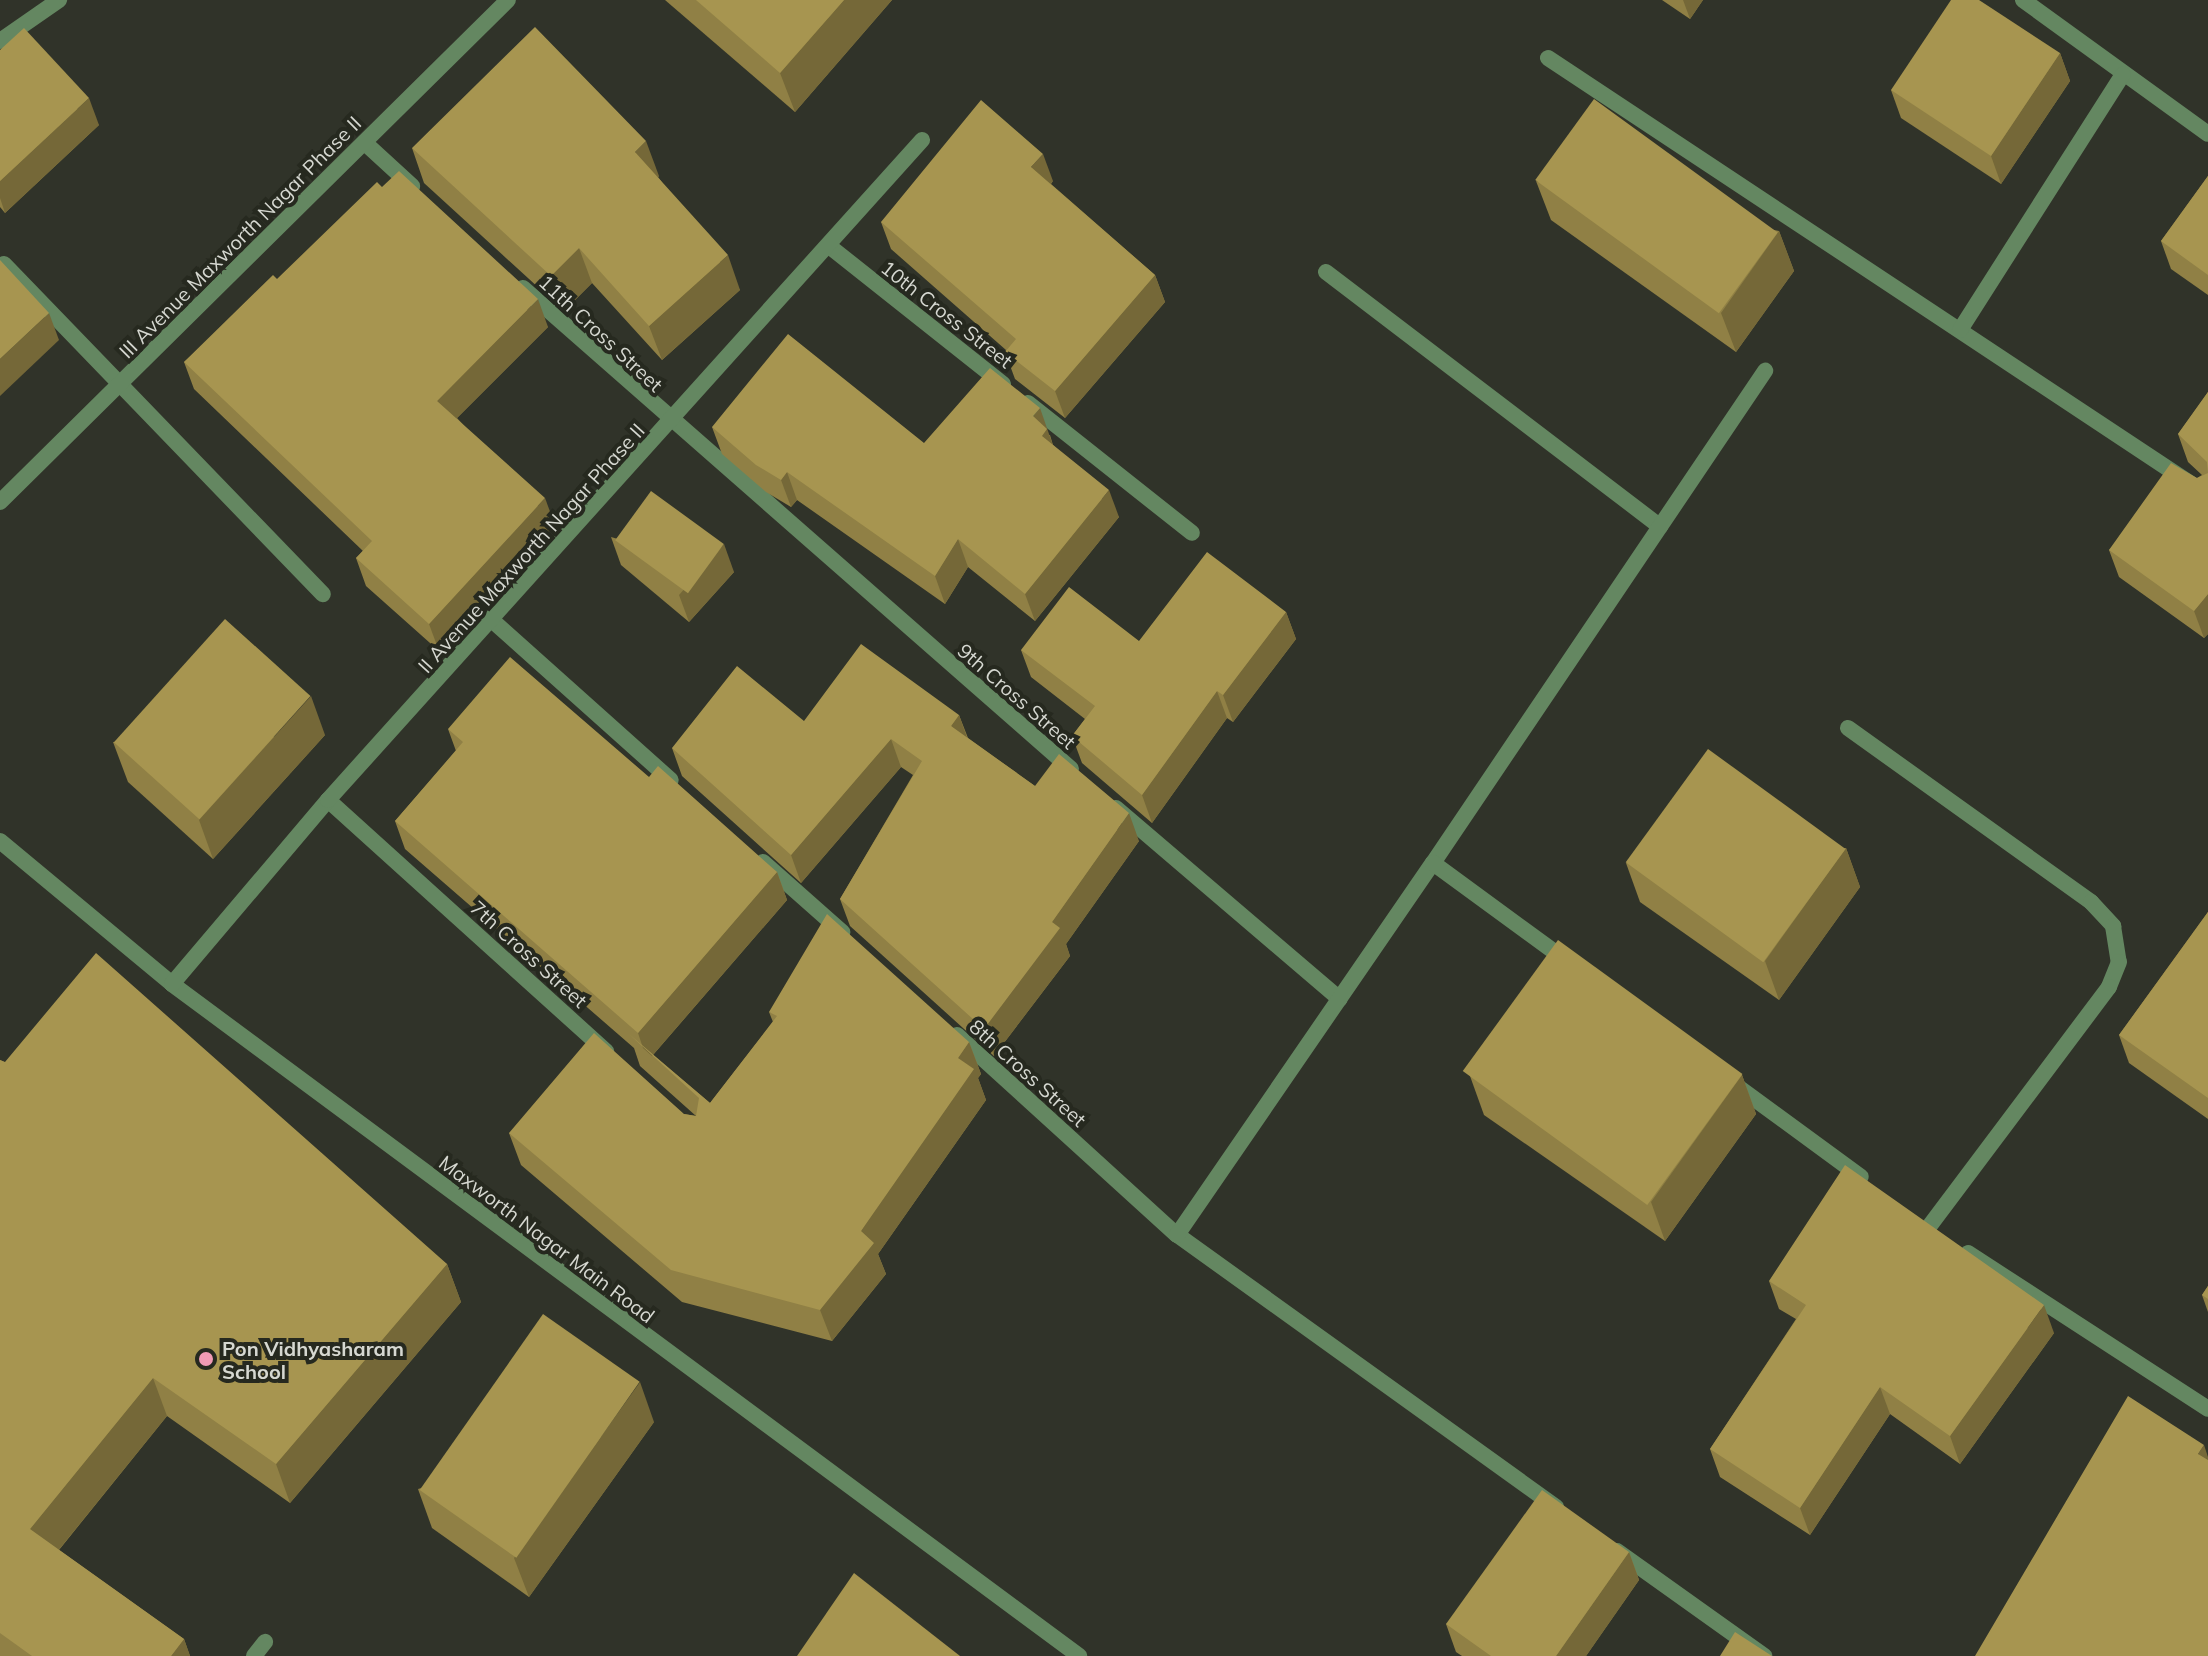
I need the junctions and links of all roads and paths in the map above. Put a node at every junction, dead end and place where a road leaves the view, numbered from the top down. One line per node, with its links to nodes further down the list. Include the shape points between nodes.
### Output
1 (59, 0): 4 (street)
2 (508, 0): 9 (street, III Avenue Maxworth Nagar Phase II)
3 (2023, 0): 6 (street)
4 (0, 41)
5 (1548, 58): 15 (street)
6 (2123, 74): 7 (street); 15 (street)
7 (2208, 134)
8 (922, 140): 11 (street, II Avenue Maxworth Nagar Phase II)
9 (365, 143): 10 (street); 17 (street, III Avenue Maxworth Nagar Phase II)
10 (424, 197)
11 (829, 246): 18 (street, II Avenue Maxworth Nagar Phase II); 22 (street, 10th Cross Street)
12 (4, 264): 17 (street)
13 (506, 272): 18 (street, 11th Cross Street)
14 (1326, 272): 21 (street)
15 (1960, 330): 19 (street)
16 (1765, 371): 21 (street)
17 (120, 384): 20 (street, III Avenue Maxworth Nagar Phase II); 23 (street)
18 (669, 423): 24 (street, II Avenue Maxworth Nagar Phase II); 34 (street, 9th Cross Street)
19 (2208, 495)
20 (0, 502)
21 (1660, 526): 30 (street)
22 (1192, 533)
23 (323, 594)
24 (494, 622): 26 (street); 27 (street, II Avenue Maxworth Nagar Phase II)
25 (1848, 728): 40 (street, via 2091,902 2113,926 2119,962 2109,987 1935,1231)
26 (681, 789)
27 (328, 800): 33 (street, II Avenue Maxworth Nagar Phase II); 36 (street, 7th Cross Street)
28 (0, 841): 33 (street, Maxworth Nagar Main Road)
29 (752, 852): 31 (street)
30 (1433, 863): 32 (street); 34 (street)
31 (858, 946)
32 (1586, 975)
33 (172, 984): 45 (street, Maxworth Nagar Main Road)
34 (1340, 999): 39 (street)
35 (940, 1020): 39 (street, 8th Cross Street)
36 (621, 1064)
37 (1713, 1068): 38 (street)
38 (1878, 1190)
39 (1177, 1235): 41 (street, 8th Cross Street)
40 (2208, 1409)
41 (1572, 1519)
42 (1598, 1537): 46 (street)
43 (265, 1642): 44 (street)
44 (254, 1656)
45 (1079, 1656)
46 (1764, 1656)

